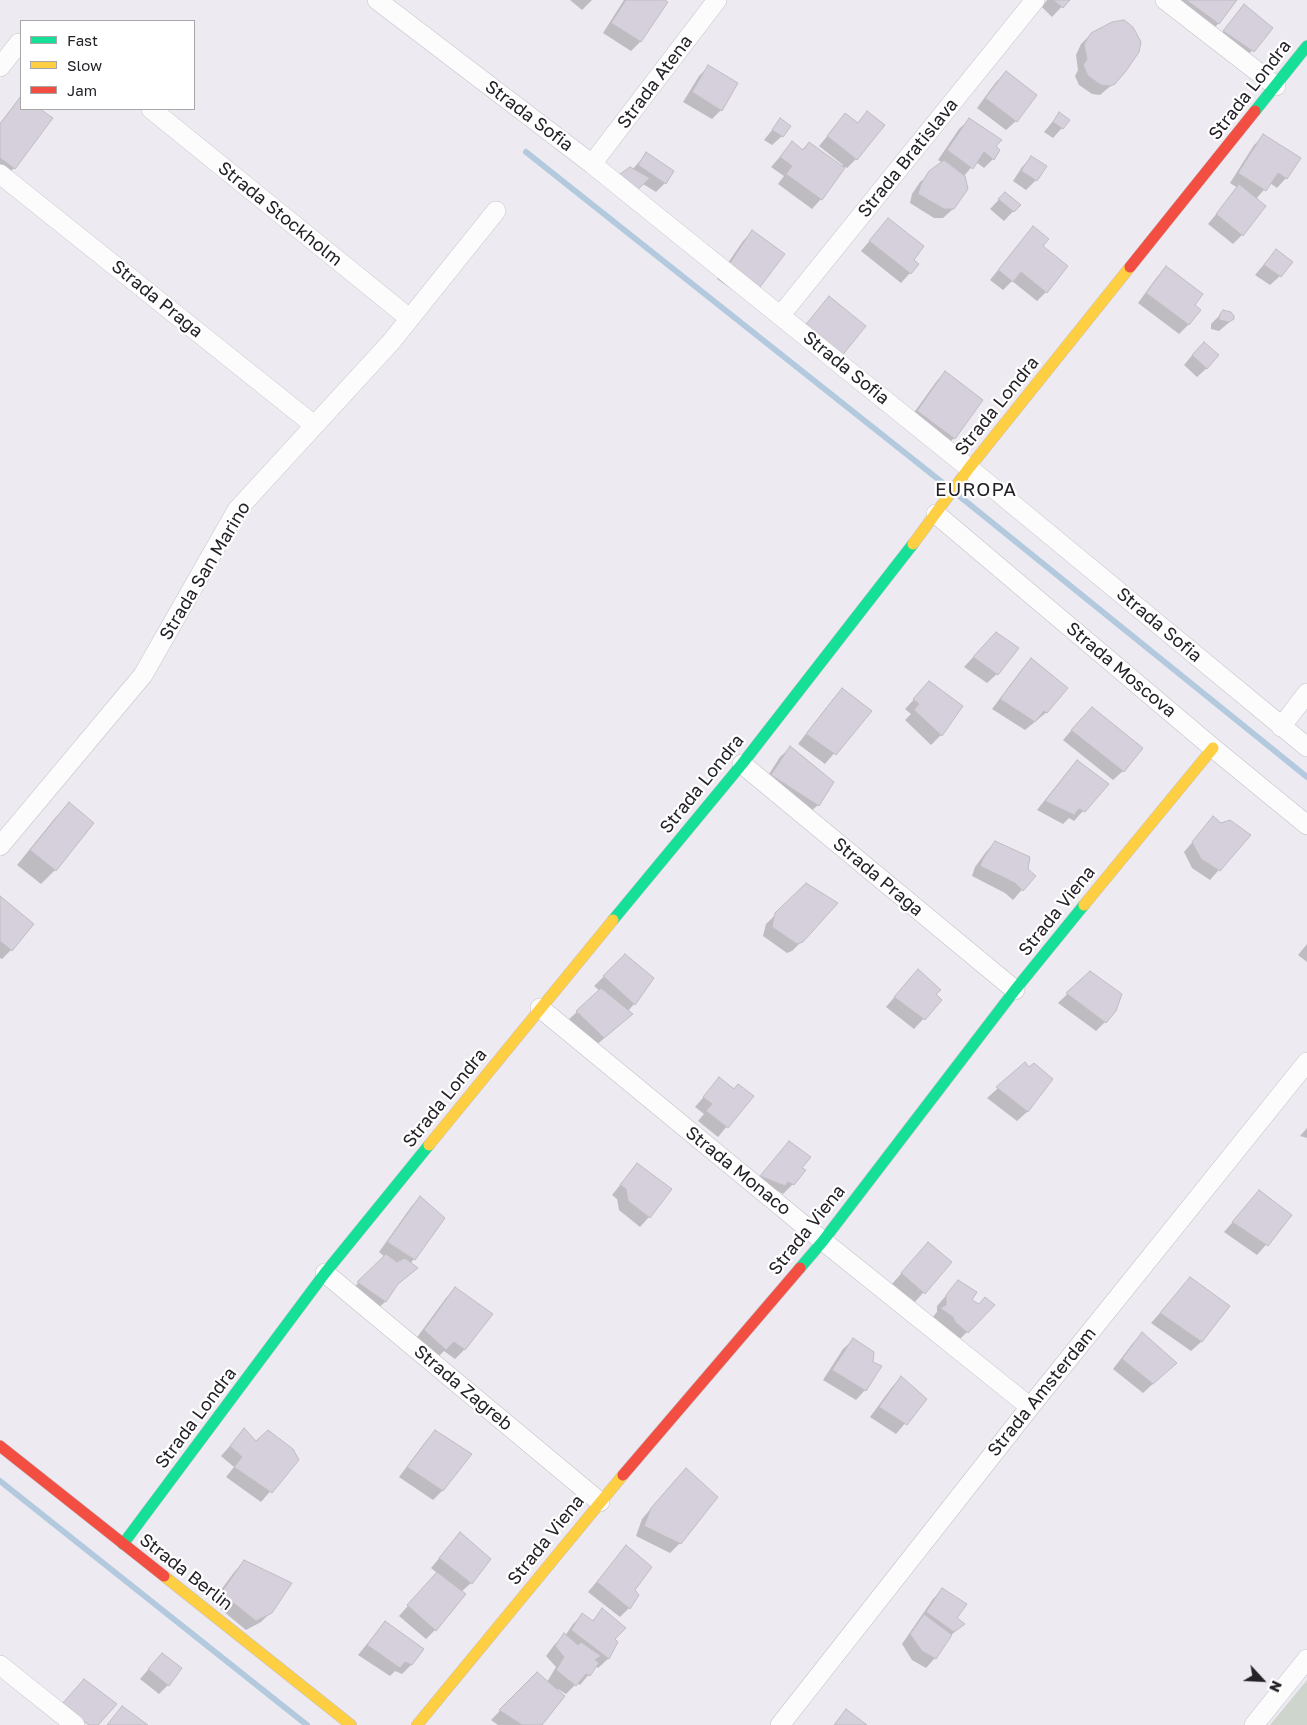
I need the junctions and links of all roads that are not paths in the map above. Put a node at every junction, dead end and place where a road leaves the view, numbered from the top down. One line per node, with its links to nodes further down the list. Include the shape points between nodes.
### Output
1 (377, 0): 10 (street, Strada Sofia)
2 (717, 0): 10 (street, Strada Atena)
3 (1035, 0): 13 (street, Strada Bratislava)
4 (1165, 0): 8 (street)
5 (19, 43): 7 (street)
6 (1307, 46): 8 (street, Strada Londra)
7 (0, 67)
8 (1276, 86): 16 (street, Strada Londra)
9 (152, 110): 14 (street, Strada Stockholm)
10 (592, 164): 13 (street, Strada Sofia)
11 (0, 174): 15 (street, Strada Praga)
12 (496, 211): 14 (street, Strada San Marino)
13 (780, 316): 16 (street, Strada Sofia)
14 (409, 318): 15 (street, Strada San Marino)
15 (314, 425): 24 (street, Strada San Marino, via 237,510 143,675)
16 (965, 474): 17 (street, Strada Londra); 19 (street, Strada Sofia)
17 (941, 507): 21 (street, Strada Moscova); 22 (street, Strada Londra)
18 (1307, 693): 19 (street)
19 (1282, 726): 20 (street, Strada Sofia)
20 (1307, 747)
21 (1213, 748): 23 (street, Strada Moscova); 25 (street, Strada Viena)
22 (742, 764): 25 (street, Strada Praga); 26 (street, Strada Londra)
23 (1307, 825)
24 (0, 846)
25 (1015, 990): 28 (street, Strada Viena)
26 (540, 1008): 28 (street, Strada Monaco); 29 (street, Strada Londra)
27 (1307, 1062): 30 (street, Strada Amsterdam)
28 (823, 1241): 30 (street, Strada Monaco); 32 (street, Strada Viena)
29 (325, 1274): 32 (street, Strada Zagreb); 33 (street, Strada Londra)
30 (1030, 1407): 39 (street, Strada Amsterdam)
31 (0, 1446): 33 (street, Strada Berlin)
32 (600, 1502): 38 (street, Strada Viena)
33 (123, 1544): 37 (street, Strada Berlin)
34 (1307, 1659): 40 (street)
35 (0, 1665): 36 (street)
36 (75, 1725)
37 (351, 1725)
38 (417, 1725)
39 (780, 1725)
40 (1254, 1725)

